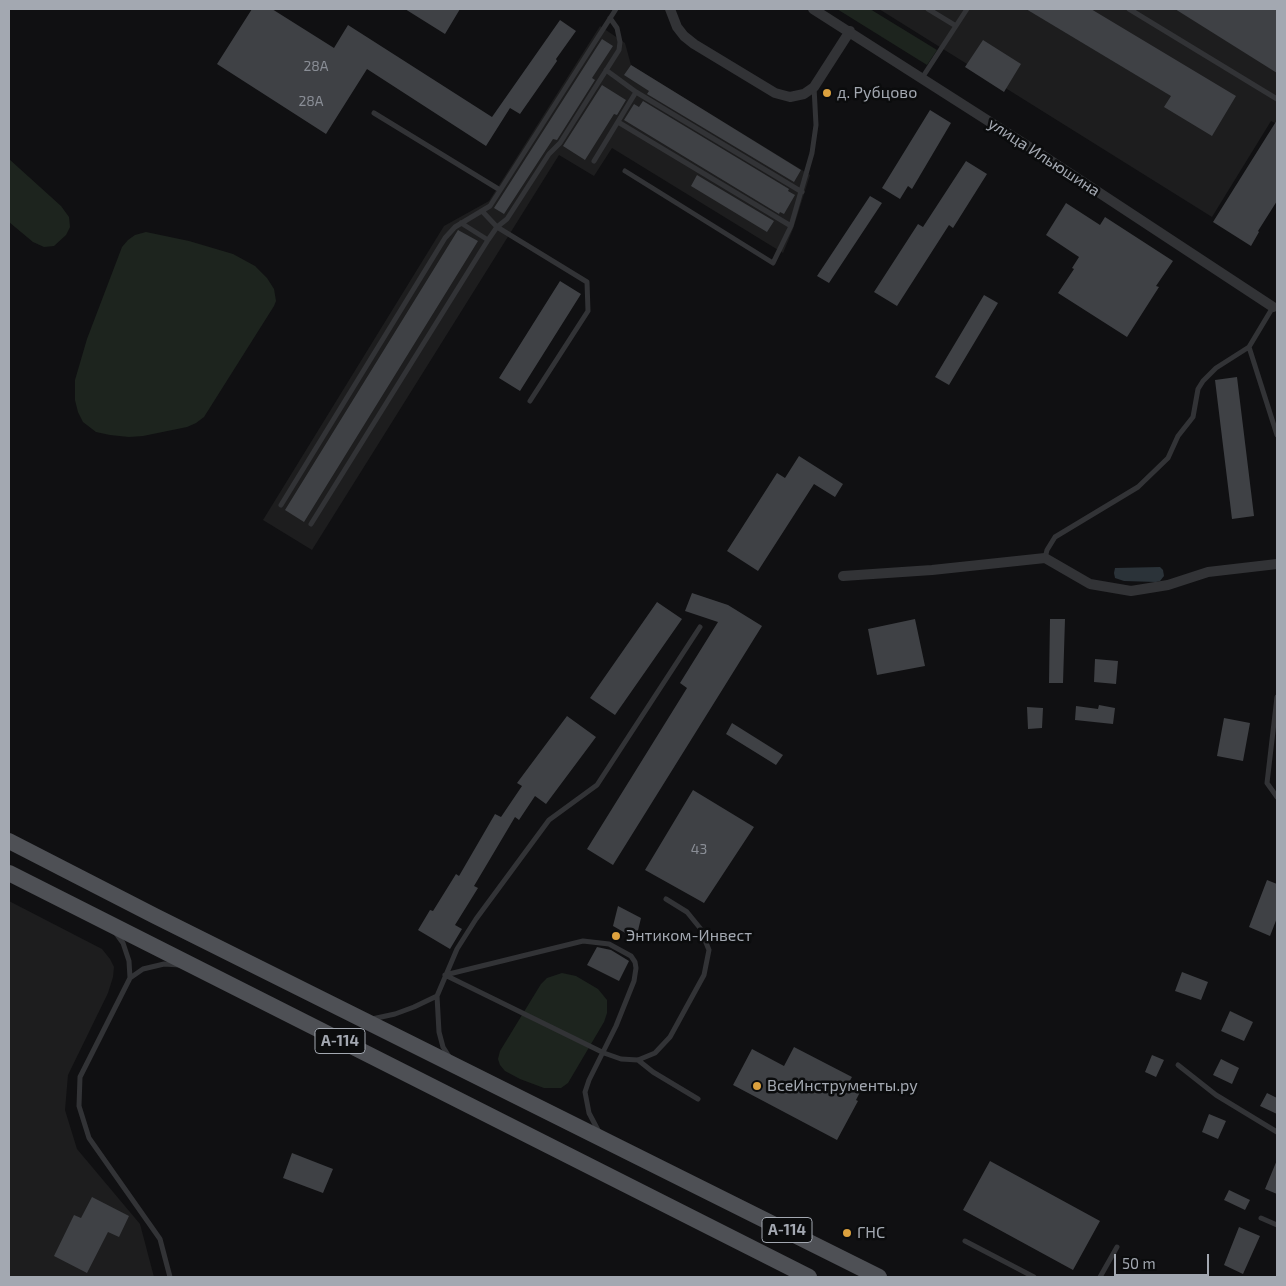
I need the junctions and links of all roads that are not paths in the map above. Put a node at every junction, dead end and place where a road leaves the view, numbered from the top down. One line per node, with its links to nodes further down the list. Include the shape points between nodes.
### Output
1 (616, 9): 7 (lane)
2 (670, 9): 12 (street, via 677,27 689,40 775,93 790,97 804,94)
3 (813, 9): 9 (street, улица Ильюшина)
4 (928, 9): 8 (lane)
5 (967, 9): 8 (lane)
6 (1129, 9): 14 (lane)
7 (610, 18): 10 (lane, via 617,28 620,42 619,50); 19 (lane)
8 (956, 26): 11 (lane)
9 (850, 31): 11 (street, улица Ильюшина); 12 (street)
10 (606, 70): 13 (lane); 24 (lane, via 560,143 549,154 507,219)
11 (922, 78): 26 (street, улица Ильюшина)
12 (814, 87): 20 (lane, via 816,125)
13 (636, 92): 16 (lane); 20 (lane)
14 (1277, 99)
15 (374, 113): 19 (lane)
16 (618, 122): 17 (lane); 23 (lane)
17 (594, 161)
18 (625, 171): 23 (lane, via 773,263)
19 (500, 190): 21 (lane, via 490,206)
20 (802, 192): 23 (lane)
21 (482, 211): 22 (lane); 24 (lane)
22 (461, 223): 25 (lane); 30 (lane, via 446,238)
23 (791, 226)
24 (497, 228): 25 (lane); 28 (lane, via 587,282 588,310)
25 (488, 240): 31 (lane)
26 (1273, 307): 27 (lane)
27 (1249, 347): 29 (lane); 32 (lane, via 1203,380 1193,417 1178,436 1168,458 1138,487 1055,537 1046,550)
28 (530, 401)
29 (1277, 436)
30 (281, 504)
31 (311, 524)
32 (1045, 558): 33 (street, via 1090,584 1131,591 1168,585 1208,572); 34 (street)
33 (1277, 564)
34 (843, 576)
35 (700, 627): 43 (lane, via 597,785 549,820 476,919)
36 (1277, 697): 37 (lane, via 1268,783)
37 (1277, 797)
38 (9, 841): 46 (main road, А-114)
39 (9, 873): 41 (main road, А-114)
40 (666, 899): 48 (lane, via 687,912 700,928 709,950 704,975 670,1037 654,1053)
41 (111, 926): 42 (main road, А-114); 44 (lane, via 123,943)
42 (192, 966): 44 (lane, via 164,964 143,969); 59 (main road, А-114)
43 (445, 976): 45 (lane); 47 (lane); 47 (lane, via 583,941 609,944 631,956 636,968 626,1003)
44 (130, 978): 58 (lane, via 80,1077 79,1106 90,1138 160,1239)
45 (437, 996): 46 (lane, via 395,1014); 49 (lane, via 439,1032 443,1047)
46 (365, 1020): 49 (main road, А-114)
47 (604, 1053): 48 (lane); 53 (lane, via 585,1092 589,1113)
48 (638, 1060): 51 (lane)
49 (454, 1064): 53 (main road, А-114)
50 (1178, 1065): 52 (lane, via 1216,1095)
51 (698, 1099)
52 (1277, 1132)
53 (603, 1138): 60 (main road, А-114)
54 (1261, 1218): 55 (lane)
55 (1277, 1225)
56 (965, 1241): 61 (lane)
57 (1117, 1247): 62 (lane)
58 (170, 1277)
59 (810, 1277)
60 (879, 1277)
61 (1034, 1277)
62 (1100, 1277)

